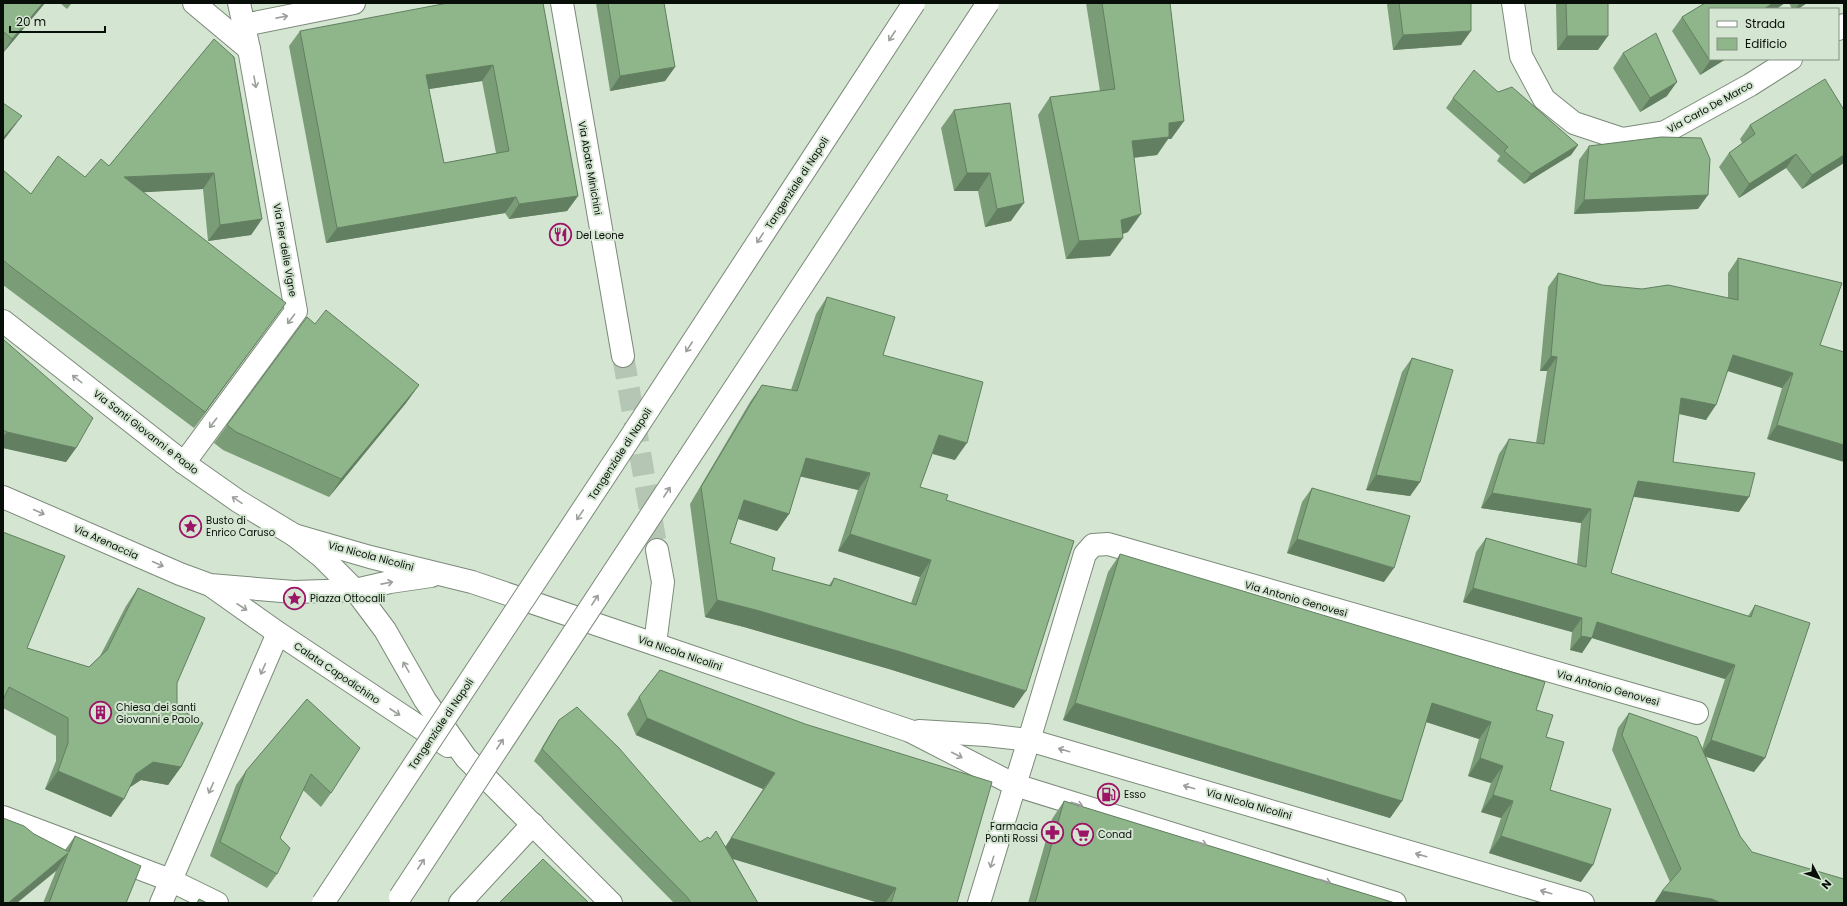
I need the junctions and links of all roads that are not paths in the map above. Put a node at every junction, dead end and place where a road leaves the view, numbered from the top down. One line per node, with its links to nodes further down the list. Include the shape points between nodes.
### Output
1 (194, 3): 9 (main road)
2 (239, 3): 8 (main road, Via Pier delle Vigne)
3 (354, 3): 8 (main road, one-way to 3)
4 (562, 3): 12 (main road, Via Abate Minichini)
5 (914, 3): 33 (main road, Tangenziale di Napoli, one-way to 33, bridge, via 622,451)
6 (988, 3): 30 (main road, one-way to 6, bridge)
7 (1513, 3): 10 (main road, Via Carlo De Marco, via 1521,56 1544,99 1574,123 1622,139 1665,132)
8 (244, 25): 9 (main road, Via Pier delle Vigne)
9 (249, 49): 13 (main road, Via Pier delle Vigne, one-way to 13, via 296,311)
10 (1789, 60)
11 (3, 321): 13 (main road, Via Santi Giovanni e Paolo, one-way to 11)
12 (623, 356)
13 (184, 462): 15 (main road, Via Santi Giovanni e Paolo, one-way to 13, via 238,501)
14 (3, 497): 18 (main road, Via Arenaccia, one-way to 18)
15 (294, 535): 17 (main road, Via Nicola Nicolini); 19 (main road, Calata Capodichino, via 321,556)
16 (657, 550): 21 (main road, via 663,582)
17 (450, 576): 19 (main road, Via Nicola Nicolini, one-way to 17, via 427,576); 21 (main road, Via Nicola Nicolini)
18 (210, 585): 19 (main road, Via Nicola Nicolini, via 294,592); 20 (main road, Calata Capodichino, one-way to 20)
19 (355, 590): 25 (main road, Calata Capodichino, one-way to 19, via 425,700 385,630)
20 (278, 633): 25 (main road, Calata Capodichino, one-way to 25); 29 (main road, one-way to 29)
21 (655, 644): 23 (main road, Via Nicola Nicolini)
22 (1698, 713): 24 (main road, Via Antonio Genovesi, via 1108,544 1093,545 1085,554)
23 (910, 731): 24 (main road, Via Nicola Nicolini); 26 (main road, Via Nicola Nicolini, one-way to 26)
24 (1029, 740): 26 (main road, Via Antonio Genovesi); 38 (main road, Via Nicola Nicolini, one-way to 24)
25 (466, 758): 28 (main road, Calata Capodichino)
26 (1015, 785): 36 (main road, Via Antonio Genovesi, one-way to 36); 37 (main road, Via Nicola Nicolini, one-way to 37)
27 (3, 817): 29 (main road)
28 (533, 824): 34 (main road); 35 (main road, Calata Capodichino)
29 (170, 880): 31 (main road); 32 (main road)
30 (400, 897)
31 (161, 903)
32 (217, 903)
33 (322, 903)
34 (460, 903)
35 (611, 903)
36 (979, 903)
37 (1395, 903)
38 (1583, 903)

